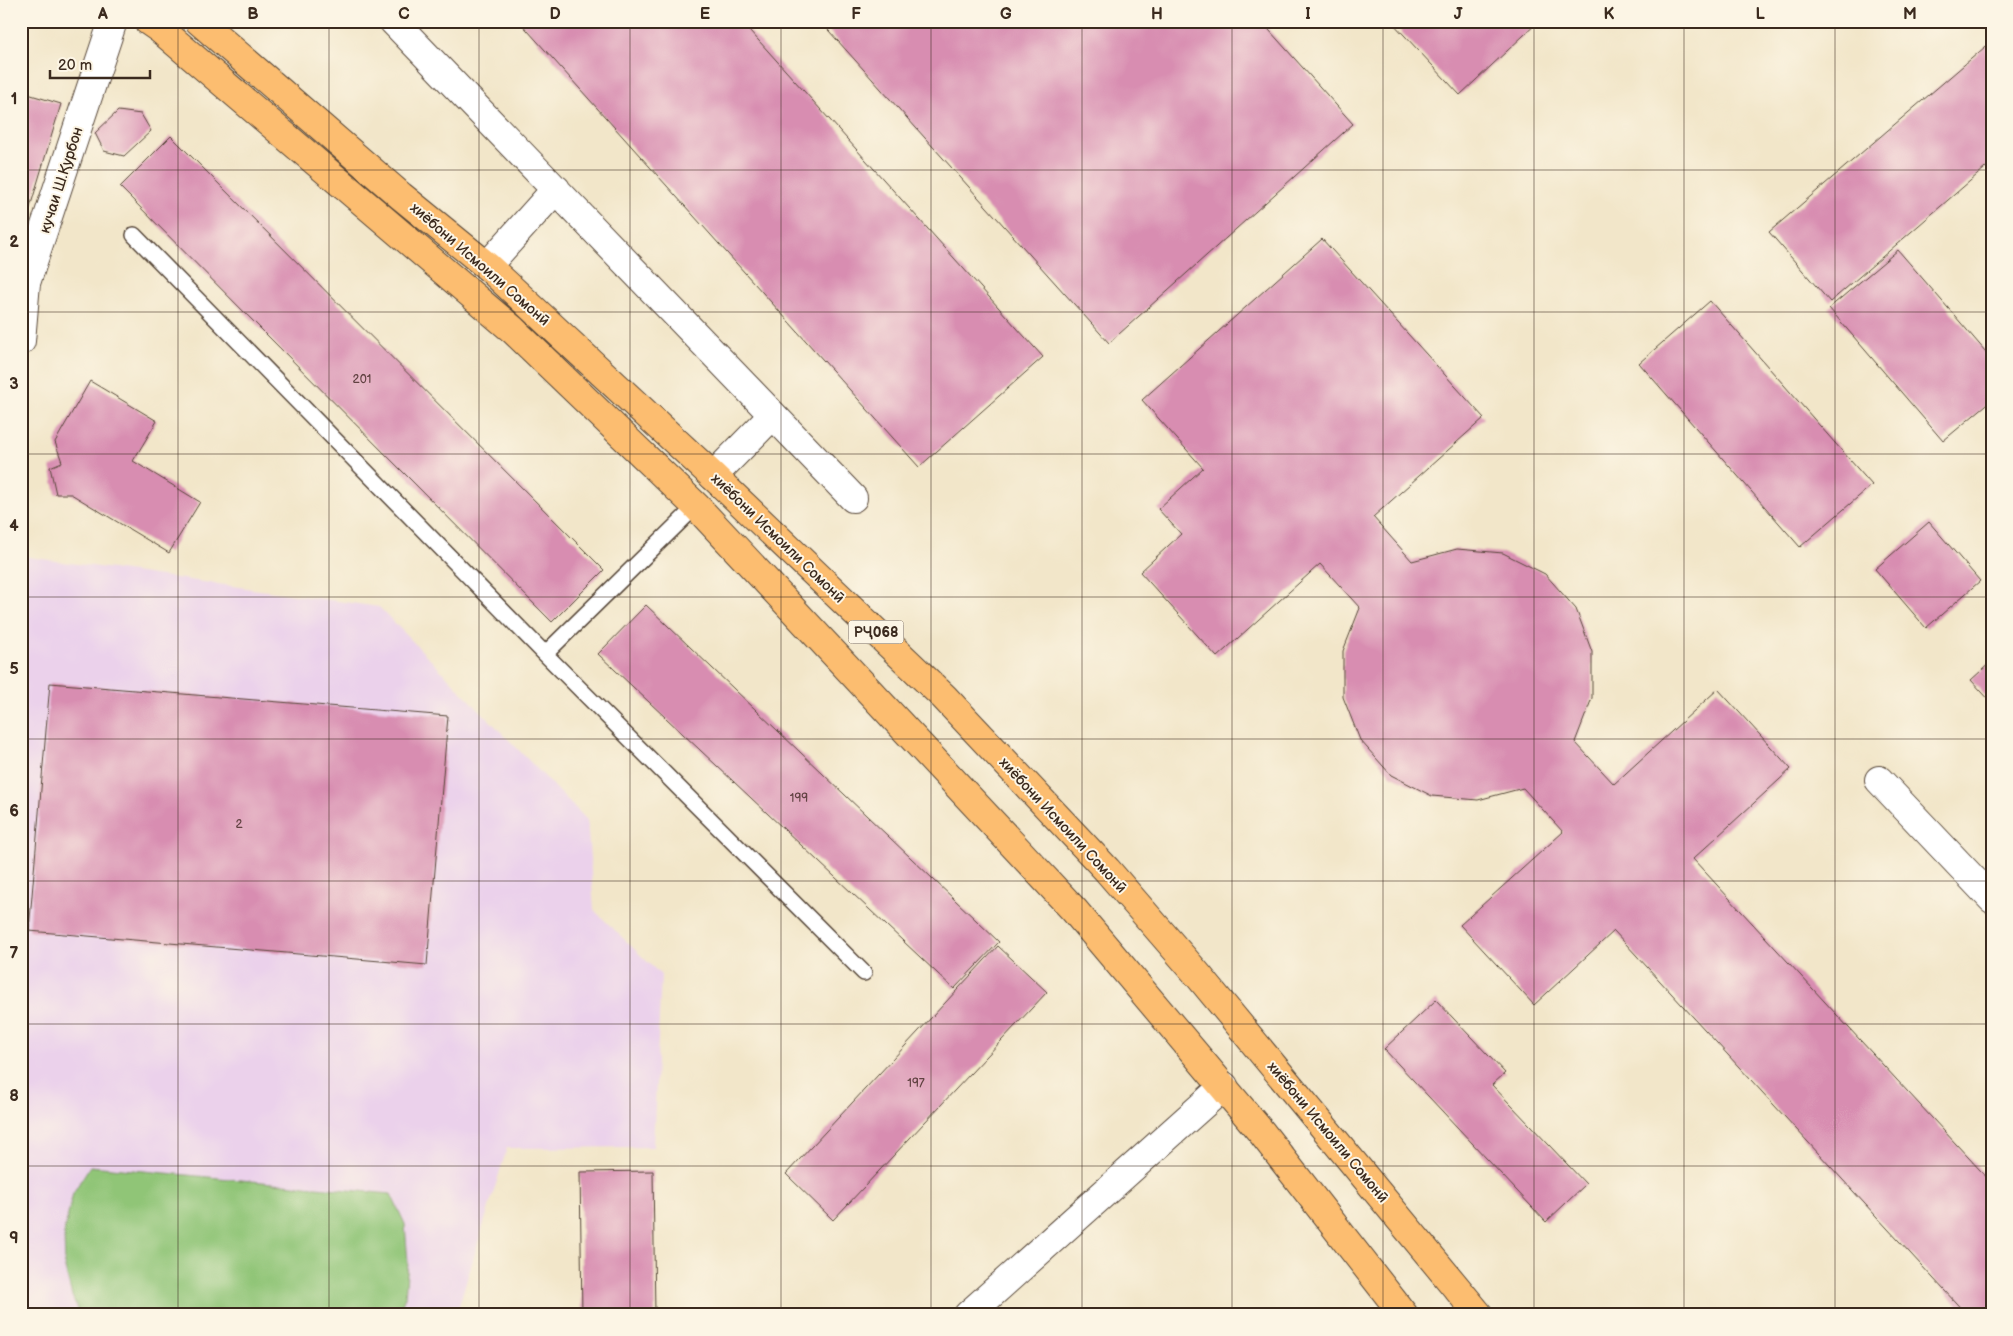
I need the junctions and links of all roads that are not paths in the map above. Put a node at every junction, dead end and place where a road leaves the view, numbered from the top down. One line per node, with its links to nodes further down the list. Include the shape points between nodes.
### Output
1 (113, 21): 8 (street, кучаи Ш.Қурбон, via 26,283)
2 (148, 21): 12 (highway, хиёбони Исмоили Сомонӣ / РҶ068, via 513,330)
3 (198, 21): 7 (highway, хиёбони Исмоили Сомонӣ / РҶ068)
4 (393, 21): 5 (street)
5 (556, 189): 7 (street); 9 (street)
6 (134, 235): 13 (lane)
7 (487, 266): 10 (highway, хиёбони Исмоили Сомонӣ / РҶ068)
8 (21, 341)
9 (773, 415): 10 (street); 11 (street)
10 (713, 476): 20 (highway, хиёбони Исмоили Сомонӣ / РҶ068, via 944,697 1106,870 1198,975)
11 (853, 498)
12 (696, 506): 13 (lane); 17 (highway, хиёбони Исмоили Сомонӣ / РҶ068, via 1074,910)
13 (545, 654): 16 (lane)
14 (1879, 780): 15 (street)
15 (1992, 899)
16 (864, 974)
17 (1224, 1086): 18 (street); 19 (highway, хиёбони Исмоили Сомонӣ / РҶ068)
18 (968, 1315)
19 (1404, 1315)
20 (1479, 1315)

